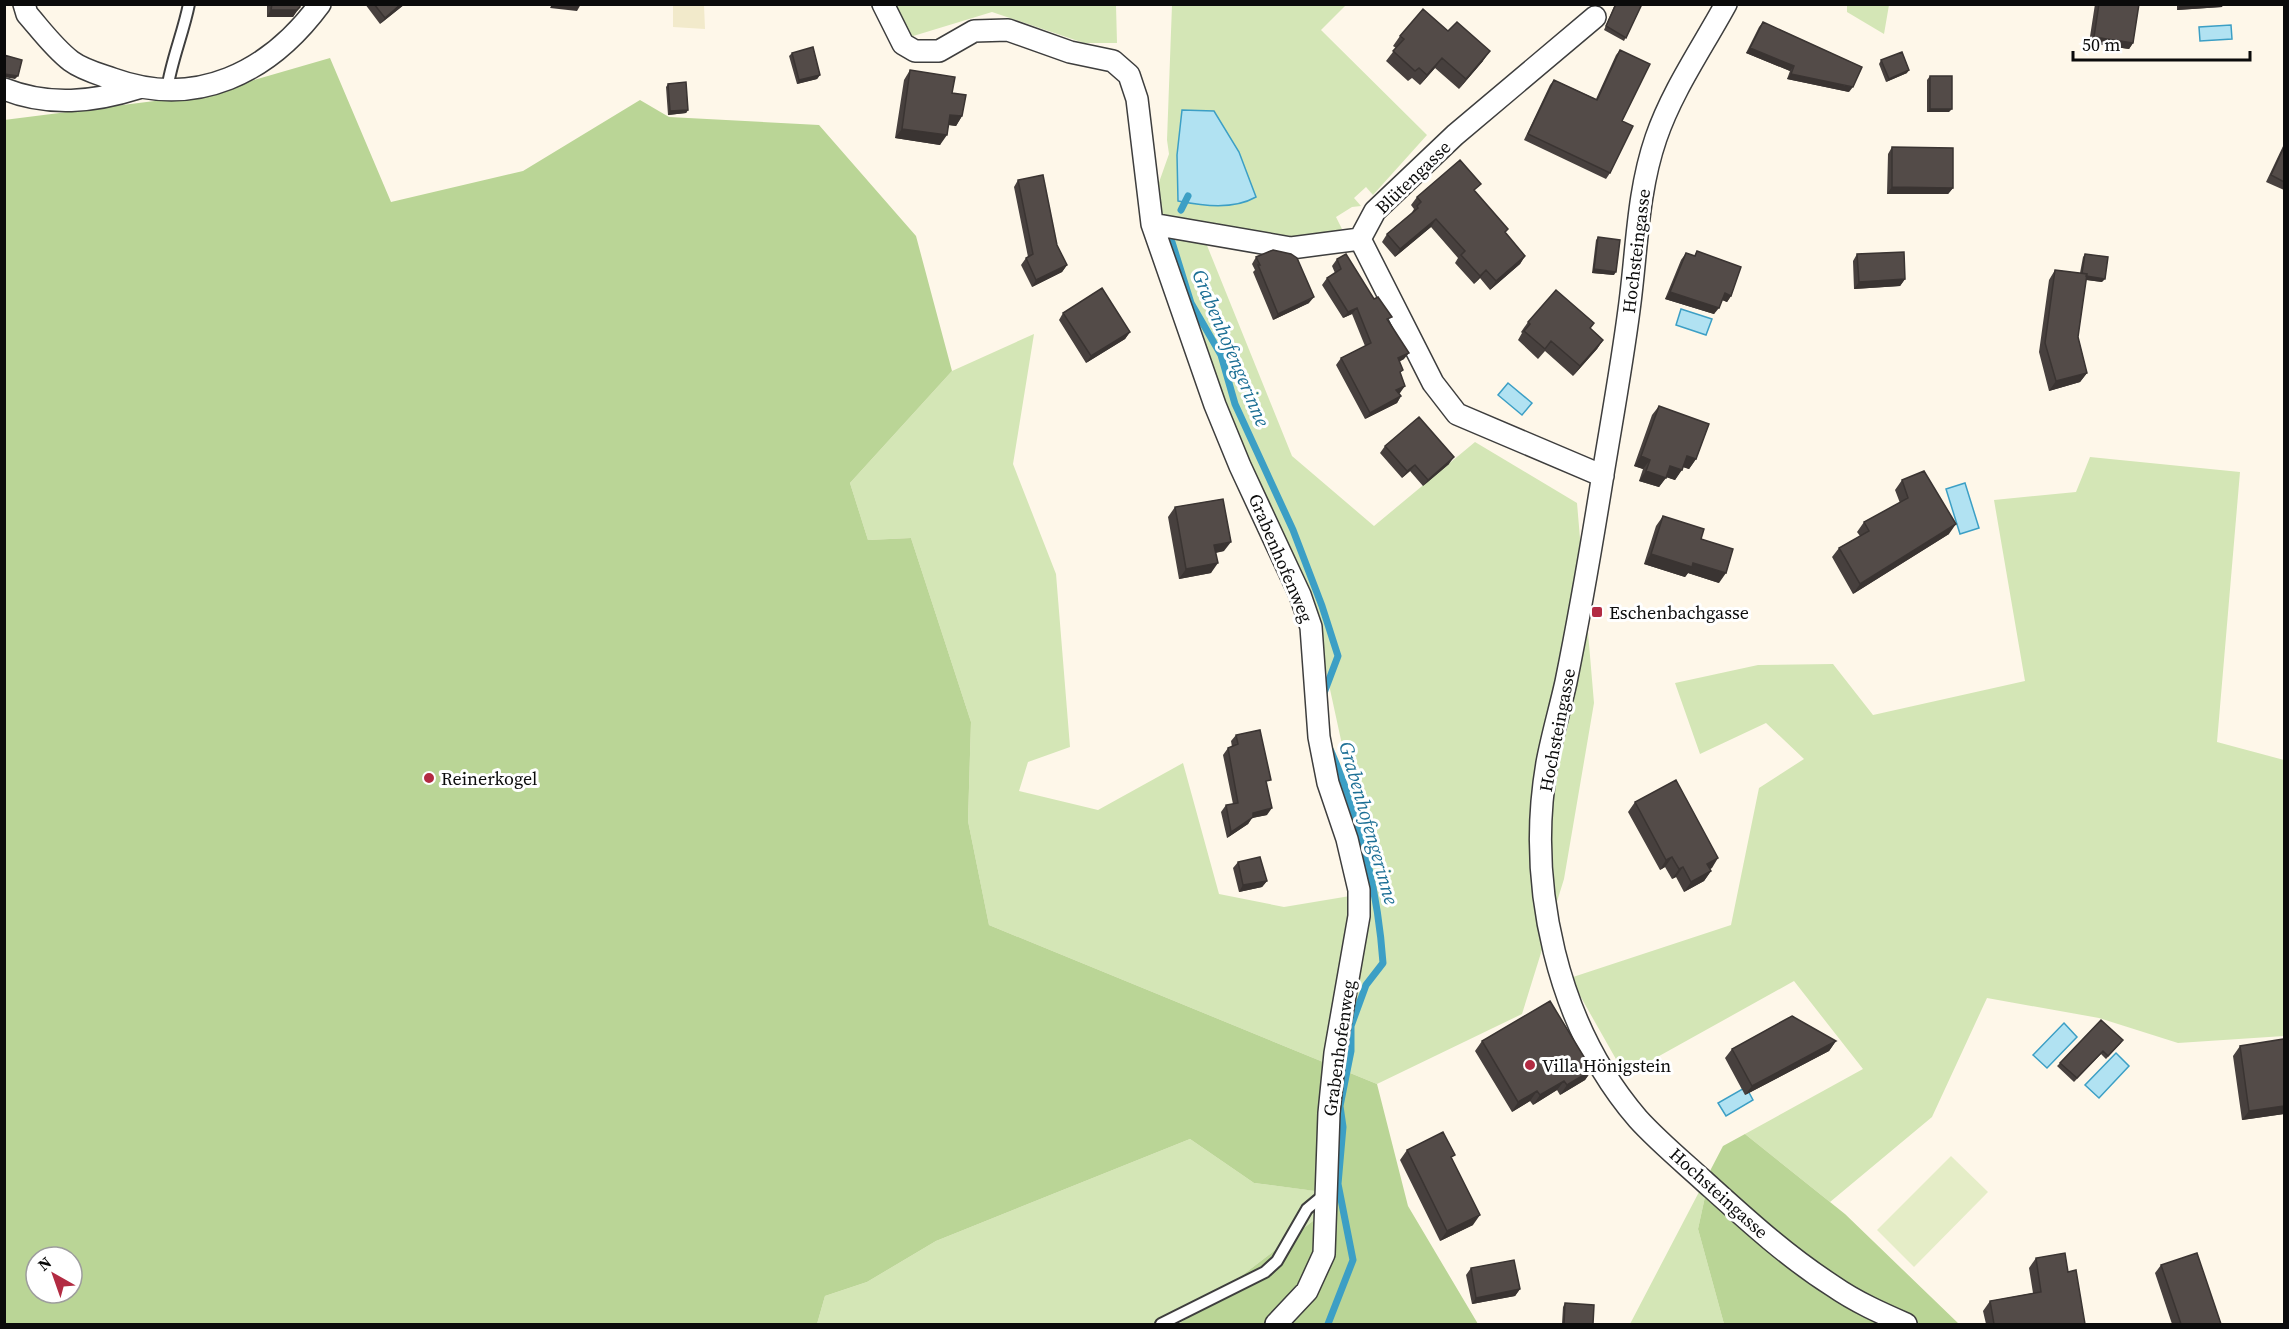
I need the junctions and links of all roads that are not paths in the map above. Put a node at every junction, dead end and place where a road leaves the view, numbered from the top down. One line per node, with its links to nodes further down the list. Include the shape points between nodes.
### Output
1 (24, 4): 8 (street, via 27,14 72,61)
2 (189, 4): 9 (lane)
3 (320, 4): 9 (street, via 254,69 218,83)
4 (883, 4): 10 (street, Grabenhofenweg, via 903,44 915,51 939,51 974,31 1008,30 1070,52 1113,61 1129,75 1137,99)
5 (1726, 4): 12 (street, Hochsteingasse, via 1670,103 1642,190 1629,308)
6 (1599, 11): 11 (street, Blütengasse, via 1455,135 1375,211)
7 (4, 88): 8 (street, via 55,102 104,99)
8 (138, 88): 9 (street)
9 (167, 90)
10 (1152, 224): 11 (street, via 1291,248); 13 (street, Grabenhofenweg, via 1215,405 1311,627 1318,737 1359,890 1359,916 1335,1053)
11 (1360, 239): 12 (street, via 1433,383 1456,414)
12 (1603, 476): 16 (street, Hochsteingasse, via 1547,765 1542,813 1551,932 1576,1023 1638,1119 1674,1154 1803,1265 1859,1302)
13 (1327, 1192): 14 (lane, via 1307,1209 1277,1262 1266,1272); 15 (street, Grabenhofenweg, via 1324,1254 1307,1291)
14 (1161, 1324)
15 (1276, 1324)
16 (1906, 1324)

